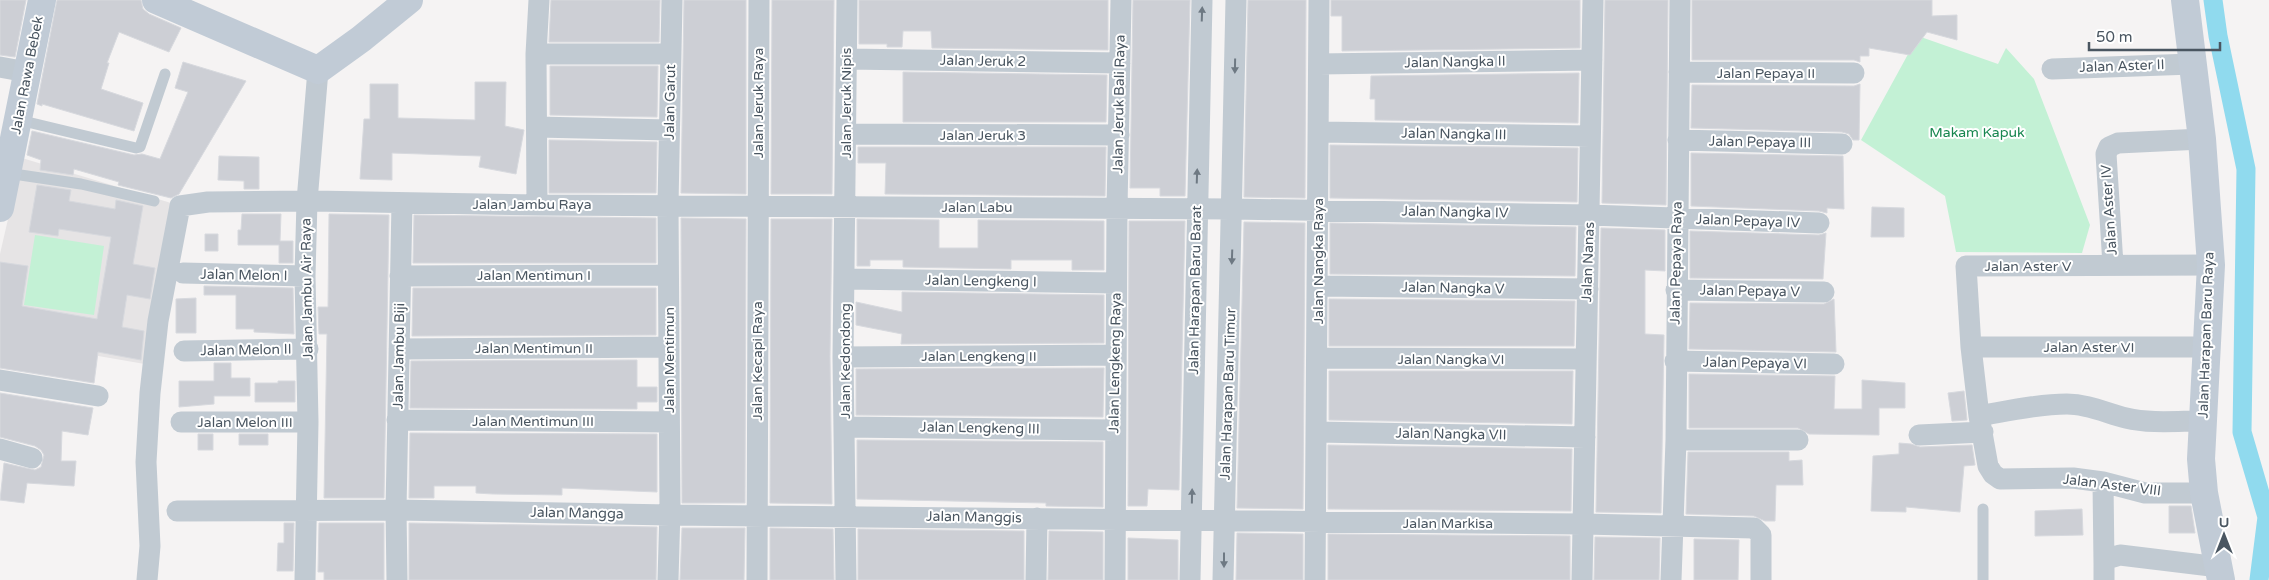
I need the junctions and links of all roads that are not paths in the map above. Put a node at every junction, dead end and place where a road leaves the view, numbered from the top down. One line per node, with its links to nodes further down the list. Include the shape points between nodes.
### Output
1 (42, 0): 25 (street, Jalan Rawa Bebek)
2 (156, 0): 23 (street)
3 (409, 0): 23 (street, via 361,39)
4 (539, 0): 15 (street)
5 (672, 0): 16 (street, Jalan Garut)
6 (759, 0): 45 (street, Jalan Jeruk Raya)
7 (847, 0): 17 (street, Jalan Jeruk Nipis)
8 (1121, 0): 19 (street, Jalan Jeruk Bali Raya)
9 (1202, 0): 49 (street, Jalan Harapan Baru Barat, one-way to 9)
10 (1236, 0): 50 (street, one-way to 50)
11 (1319, 0): 20 (street, Jalan Nangka Raya)
12 (1593, 0): 18 (street, Jalan Nanas)
13 (1680, 0): 26 (street, Jalan Pepaya Raya)
14 (2185, 0): 21 (street, Jalan Harapan Baru Raya)
15 (536, 54): 16 (street); 30 (street)
16 (671, 54): 31 (street, Jalan Garut)
17 (847, 59): 19 (street, Jalan Jeruk 2); 33 (street, Jalan Jeruk Nipis)
18 (1592, 60): 20 (street, Jalan Nangka II); 35 (street, Jalan Nanas)
19 (1120, 63): 34 (street, Jalan Jeruk Bali Raya)
20 (1319, 64): 32 (street, Jalan Nangka Raya)
21 (2192, 64): 24 (street, Jalan Aster II); 36 (street, Jalan Harapan Baru Raya)
22 (0, 67): 25 (street)
23 (315, 69): 41 (street, Jalan Jambu Air Raya)
24 (2052, 69)
25 (27, 72): 29 (street, Jalan Rawa Bebek)
26 (1679, 72): 27 (street, Jalan Pepaya II); 37 (street, Jalan Pepaya Raya)
27 (1854, 73)
28 (165, 74): 29 (lane, via 140,147)
29 (19, 120): 39 (street, Jalan Rawa Bebek)
30 (537, 127): 31 (street); 44 (street)
31 (669, 130): 43 (street, Jalan Garut)
32 (1318, 132): 35 (street, Jalan Nangka III); 51 (street, Jalan Nangka Raya)
33 (846, 134): 34 (street, Jalan Jeruk 3); 46 (street, Jalan Jeruk Nipis)
34 (1119, 135): 48 (street, Jalan Jeruk Bali Raya)
35 (1590, 136): 52 (street, Jalan Nanas)
36 (2202, 139): 55 (street, Jalan Aster IV, via 2118,142 2109,147 2106,154); 56 (street, Jalan Harapan Baru Raya)
37 (1678, 140): 38 (street, Jalan Pepaya III); 53 (street, Jalan Pepaya Raya)
38 (1842, 144)
39 (4, 172): 40 (lane, via 81,184); 47 (street, Jalan Rawa Bebek)
40 (154, 201)
41 (307, 201): 42 (street, Jalan Jambu Raya); 59 (street, Jalan Jambu Air Raya); 114 (street, Jalan Jambu Raya, via 208,202 180,206 158,322 150,393 146,462 150,546)
42 (402, 203): 44 (street, Jalan Jambu Raya); 60 (street, Jalan Jambu Biji)
43 (668, 204): 44 (street, Jalan Jambu Raya); 45 (street, Jalan Jambu Raya); 58 (street, Jalan Mentimun)
44 (537, 205)
45 (757, 206): 46 (street, Jalan Labu); 103 (street, Jalan Kecapi Raya)
46 (846, 206): 48 (street, Jalan Labu); 61 (street, Jalan Kedondong)
47 (0, 208)
48 (1117, 208): 49 (street, Jalan Labu); 62 (street, Jalan Lengkeng Raya)
49 (1196, 208): 50 (street, Jalan Labu); 107 (street, Jalan Harapan Baru Barat, one-way to 49)
50 (1233, 209): 51 (street, Jalan Nangka IV); 108 (street, Jalan Harapan Baru Timur, one-way to 108)
51 (1318, 210): 52 (street, Jalan Nangka IV); 63 (street, Jalan Nangka Raya)
52 (1590, 215): 53 (street, Jalan Nangka IV); 64 (street, Jalan Nanas)
53 (1677, 218): 54 (street, Jalan Pepaya IV); 65 (street, Jalan Pepaya Raya)
54 (1819, 223)
55 (2113, 265): 56 (street, Jalan Aster V); 69 (street, Jalan Aster V, via 1966,266)
56 (2211, 265): 68 (street, Jalan Harapan Baru Raya)
57 (182, 273): 59 (street, Jalan Melon I)
58 (668, 275): 60 (street, Jalan Mentimun I); 67 (street, Jalan Mentimun)
59 (305, 276): 70 (street, Jalan Jambu Air Raya)
60 (400, 276): 71 (street, Jalan Jambu Biji)
61 (845, 279): 62 (street, Jalan Lengkeng I); 74 (street, Jalan Kedondong)
62 (1116, 283): 73 (street, Jalan Lengkeng Raya)
63 (1318, 286): 64 (street, Jalan Nangka V); 75 (street, Jalan Nangka Raya)
64 (1588, 289): 76 (street, Jalan Nanas)
65 (1676, 290): 66 (street, Jalan Pepaya V); 77 (street, Jalan Pepaya Raya)
66 (1824, 292)
67 (669, 346): 71 (street, Jalan Mentimun II); 85 (street, Jalan Mentimun)
68 (2207, 346): 69 (street, Jalan Aster VI); 82 (street, Jalan Harapan Baru Raya)
69 (1972, 347): 86 (street, Jalan Aster V)
70 (308, 348): 72 (street, Jalan Melon II); 84 (street, Jalan Jambu Air Raya)
71 (399, 348): 81 (street, Jalan Jambu Biji)
72 (184, 351)
73 (1116, 355): 74 (street, Jalan Lengkeng II); 88 (street, Jalan Lengkeng Raya)
74 (843, 357): 87 (street, Jalan Kedondong)
75 (1317, 358): 76 (street, Jalan Nangka VI); 89 (street, Jalan Nangka Raya)
76 (1586, 359): 91 (street, Jalan Nanas)
77 (1675, 361): 78 (street, Jalan Pepaya VI); 92 (street, Jalan Pepaya Raya)
78 (1834, 364)
79 (0, 380): 80 (street)
80 (98, 396)
81 (398, 420): 85 (street, Jalan Mentimun III); 99 (street, Jalan Jambu Biji)
82 (2203, 421): 86 (street, via 2127,418 2093,407 2067,404 2030,407); 97 (street, Jalan Harapan Baru Raya, via 2201,459)
83 (181, 422): 84 (street, Jalan Melon III)
84 (308, 422): 98 (street, Jalan Jambu Air Raya)
85 (670, 422): 102 (street, Jalan Mentimun)
86 (1981, 424): 90 (street); 96 (street, Jalan Aster VIII, via 1988,466 2000,479 2073,478)
87 (844, 426): 88 (street, Jalan Lengkeng III); 104 (street, Jalan Kedondong)
88 (1115, 430): 106 (street, Jalan Lengkeng Raya)
89 (1316, 432): 91 (street, Jalan Nangka VII); 109 (street, Jalan Nangka Raya)
90 (1919, 435)
91 (1585, 437): 110 (street, Jalan Nanas)
92 (1676, 440): 93 (street); 111 (street, Jalan Pepaya Raya)
93 (1798, 440)
94 (0, 449): 95 (street)
95 (32, 458)
96 (2102, 482): 97 (street, Jalan Aster VIII, via 2145,493); 112 (street)
97 (2204, 493): 113 (street, Jalan Harapan Baru Raya)
98 (306, 509): 99 (street, Jalan Mangga); 101 (street, Jalan Mangga); 115 (street, Jalan Jambu Air Raya)
99 (396, 510): 102 (street, Jalan Mangga); 116 (street, Jalan Jambu Biji)
100 (1982, 510): 128 (lane)
101 (177, 511)
102 (670, 515): 103 (street, Jalan Mangga); 117 (street, Jalan Mentimun)
103 (757, 516): 104 (street, Jalan Manggis); 118 (street, Jalan Kecapi Raya)
104 (846, 516): 105 (street, Jalan Manggis); 119 (street, Jalan Kedondong)
105 (1037, 518): 106 (street, Jalan Manggis); 120 (street)
106 (1114, 519): 107 (street, Jalan Manggis); 121 (street, Jalan Lengkeng Raya)
107 (1191, 520): 108 (street, Jalan Manggis); 122 (street, Jalan Harapan Baru Barat)
108 (1224, 521): 109 (street, Jalan Markisa); 123 (street, Jalan Harapan Baru Timur, one-way to 123)
109 (1316, 522): 110 (street, Jalan Markisa); 124 (street, Jalan Nangka Raya)
110 (1583, 524): 111 (street, Jalan Markisa); 125 (street, Jalan Nanas)
111 (1673, 526): 126 (street, Jalan Pepaya Raya); 127 (street, Jalan Markisa, via 1754,528 1759,531)
112 (2104, 572): 113 (street, via 2111,556 2120,555)
113 (2220, 573)
114 (147, 580)
115 (305, 580)
116 (397, 580)
117 (668, 580)
118 (757, 580)
119 (846, 580)
120 (1036, 580)
121 (1115, 580)
122 (1190, 580)
123 (1223, 580)
124 (1315, 580)
125 (1582, 580)
126 (1671, 580)
127 (1761, 580)
128 (1983, 580)

